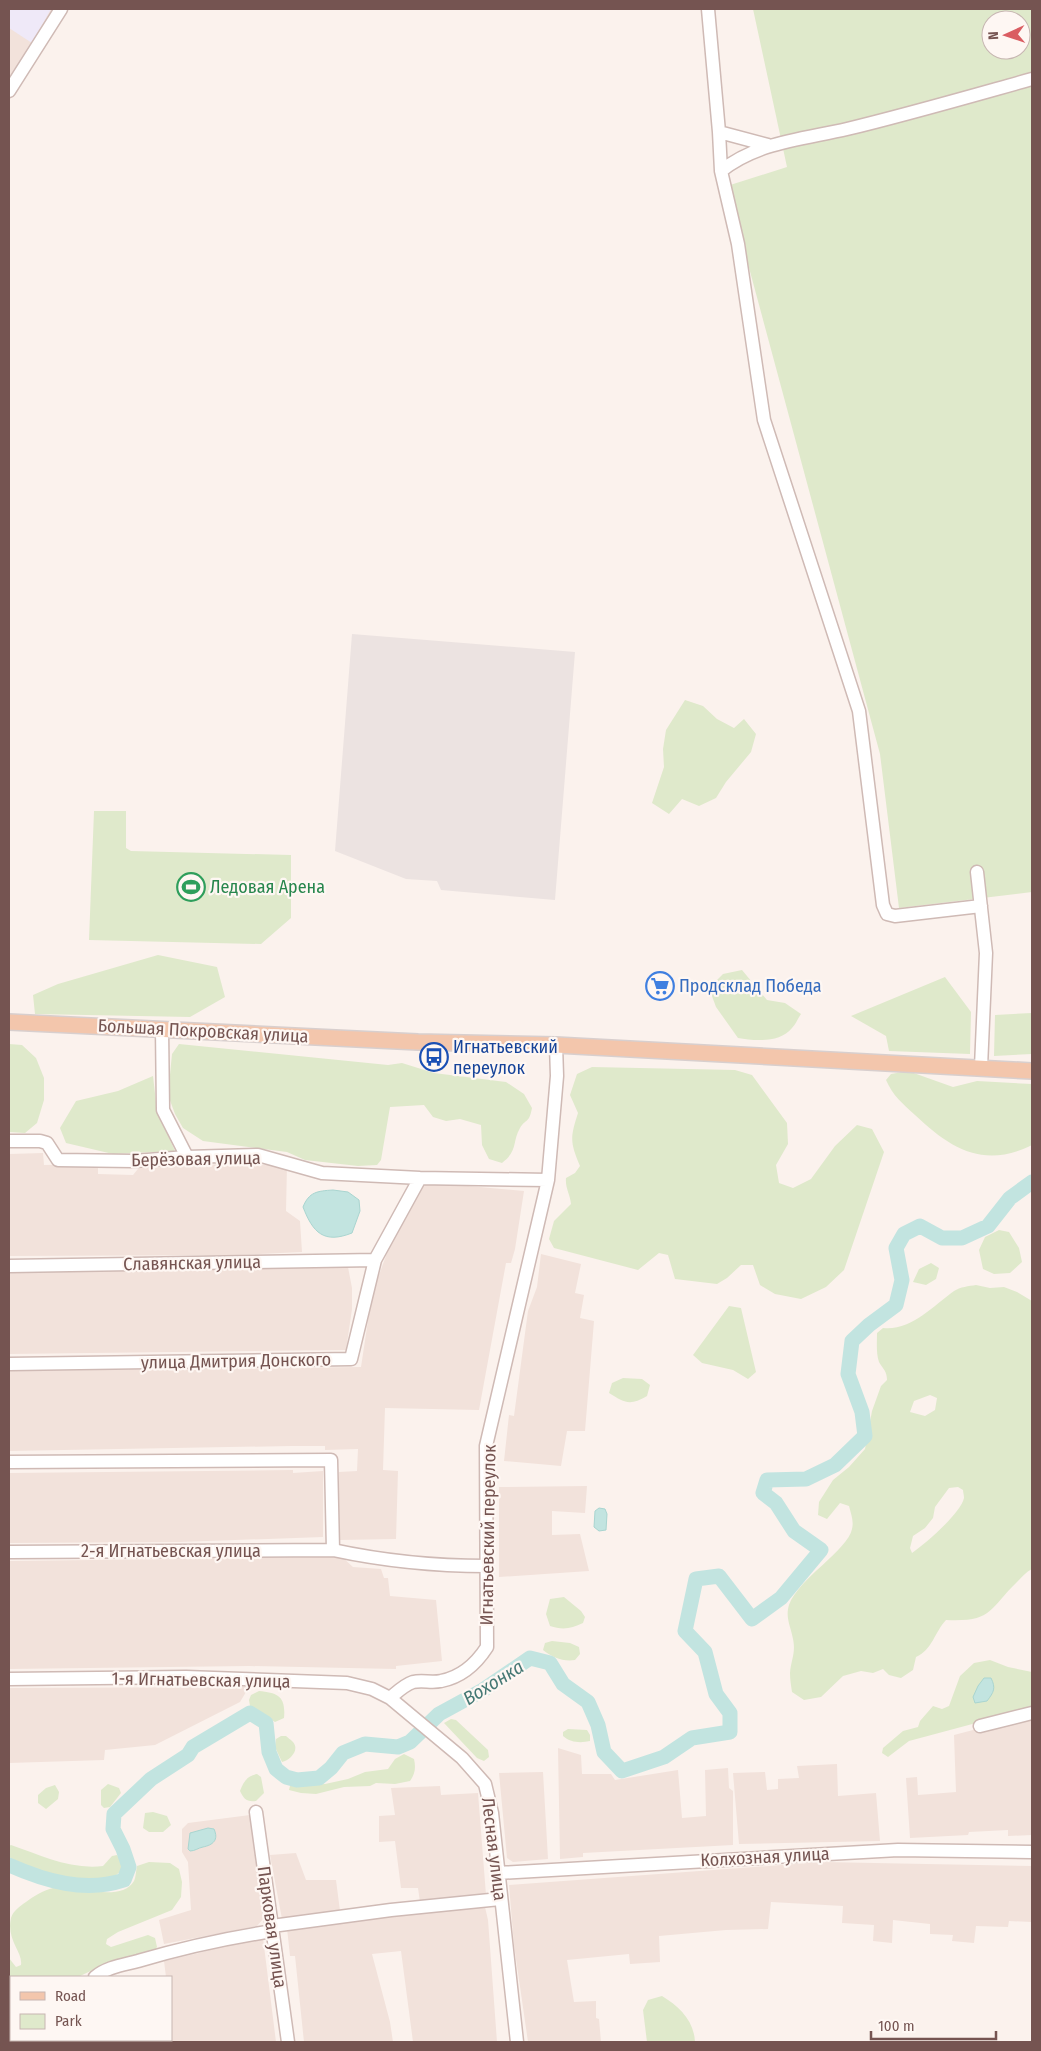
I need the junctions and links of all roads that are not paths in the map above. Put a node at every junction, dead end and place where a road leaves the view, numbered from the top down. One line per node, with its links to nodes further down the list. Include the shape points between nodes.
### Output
1 (61, 9): 4 (street)
2 (708, 9): 5 (street)
3 (1032, 79): 6 (street, via 846,129)
4 (9, 91)
5 (720, 132): 6 (street); 7 (street)
6 (768, 145): 7 (street, via 734,160)
7 (721, 171): 9 (street, via 738,244 764,420 859,711 886,914 895,916)
8 (977, 872): 9 (street)
9 (981, 906): 13 (street, via 986,953)
10 (9, 1022): 11 (main road, Большая Покровская улица)
11 (162, 1029): 12 (main road, Большая Покровская улица); 16 (street, via 163,1110)
12 (556, 1045): 13 (main road, Большая Покровская улица); 18 (street, Игнатьевский переулок, via 558,1076)
13 (981, 1067): 14 (main road, Большая Покровская улица)
14 (1032, 1071)
15 (9, 1141): 16 (street, Берёзовая улица, via 47,1143 58,1160 134,1161)
16 (187, 1157): 17 (street, Берёзовая улица, via 258,1155 322,1174)
17 (420, 1178): 18 (street); 19 (street, улица Дмитрия Донского)
18 (548, 1180): 25 (street, Игнатьевский переулок, via 486,1446)
19 (375, 1260): 20 (street, Славянская улица); 21 (street, улица Дмитрия Донского, via 351,1359)
20 (9, 1266)
21 (9, 1364)
22 (9, 1462): 23 (street, via 331,1460)
23 (333, 1550): 24 (street, 2-я Игнатьевская улица); 25 (street, 2-я Игнатьевская улица, via 431,1566)
24 (9, 1552)
25 (487, 1566): 27 (street, Игнатьевский переулок, via 487,1646 478,1660 467,1670 441,1681 413,1682 399,1690)
26 (9, 1679): 27 (street, 1-я Игнатьевская улица, via 186,1677 348,1683 372,1688)
27 (393, 1700): 32 (street, Лесная улица, via 462,1758 485,1784 492,1813)
28 (1032, 1712): 29 (street)
29 (980, 1726)
30 (256, 1812): 34 (street, Парковая улица)
31 (1032, 1852): 32 (street, Колхозная улица, via 898,1850)
32 (498, 1873): 33 (street, Лесная улица)
33 (500, 1899): 34 (street, via 391,1910); 37 (street, Лесная улица)
34 (273, 1929): 35 (street, via 160,1954 103,1970); 36 (street, Парковая улица)
35 (96, 1976)
36 (288, 2042)
37 (517, 2042)

